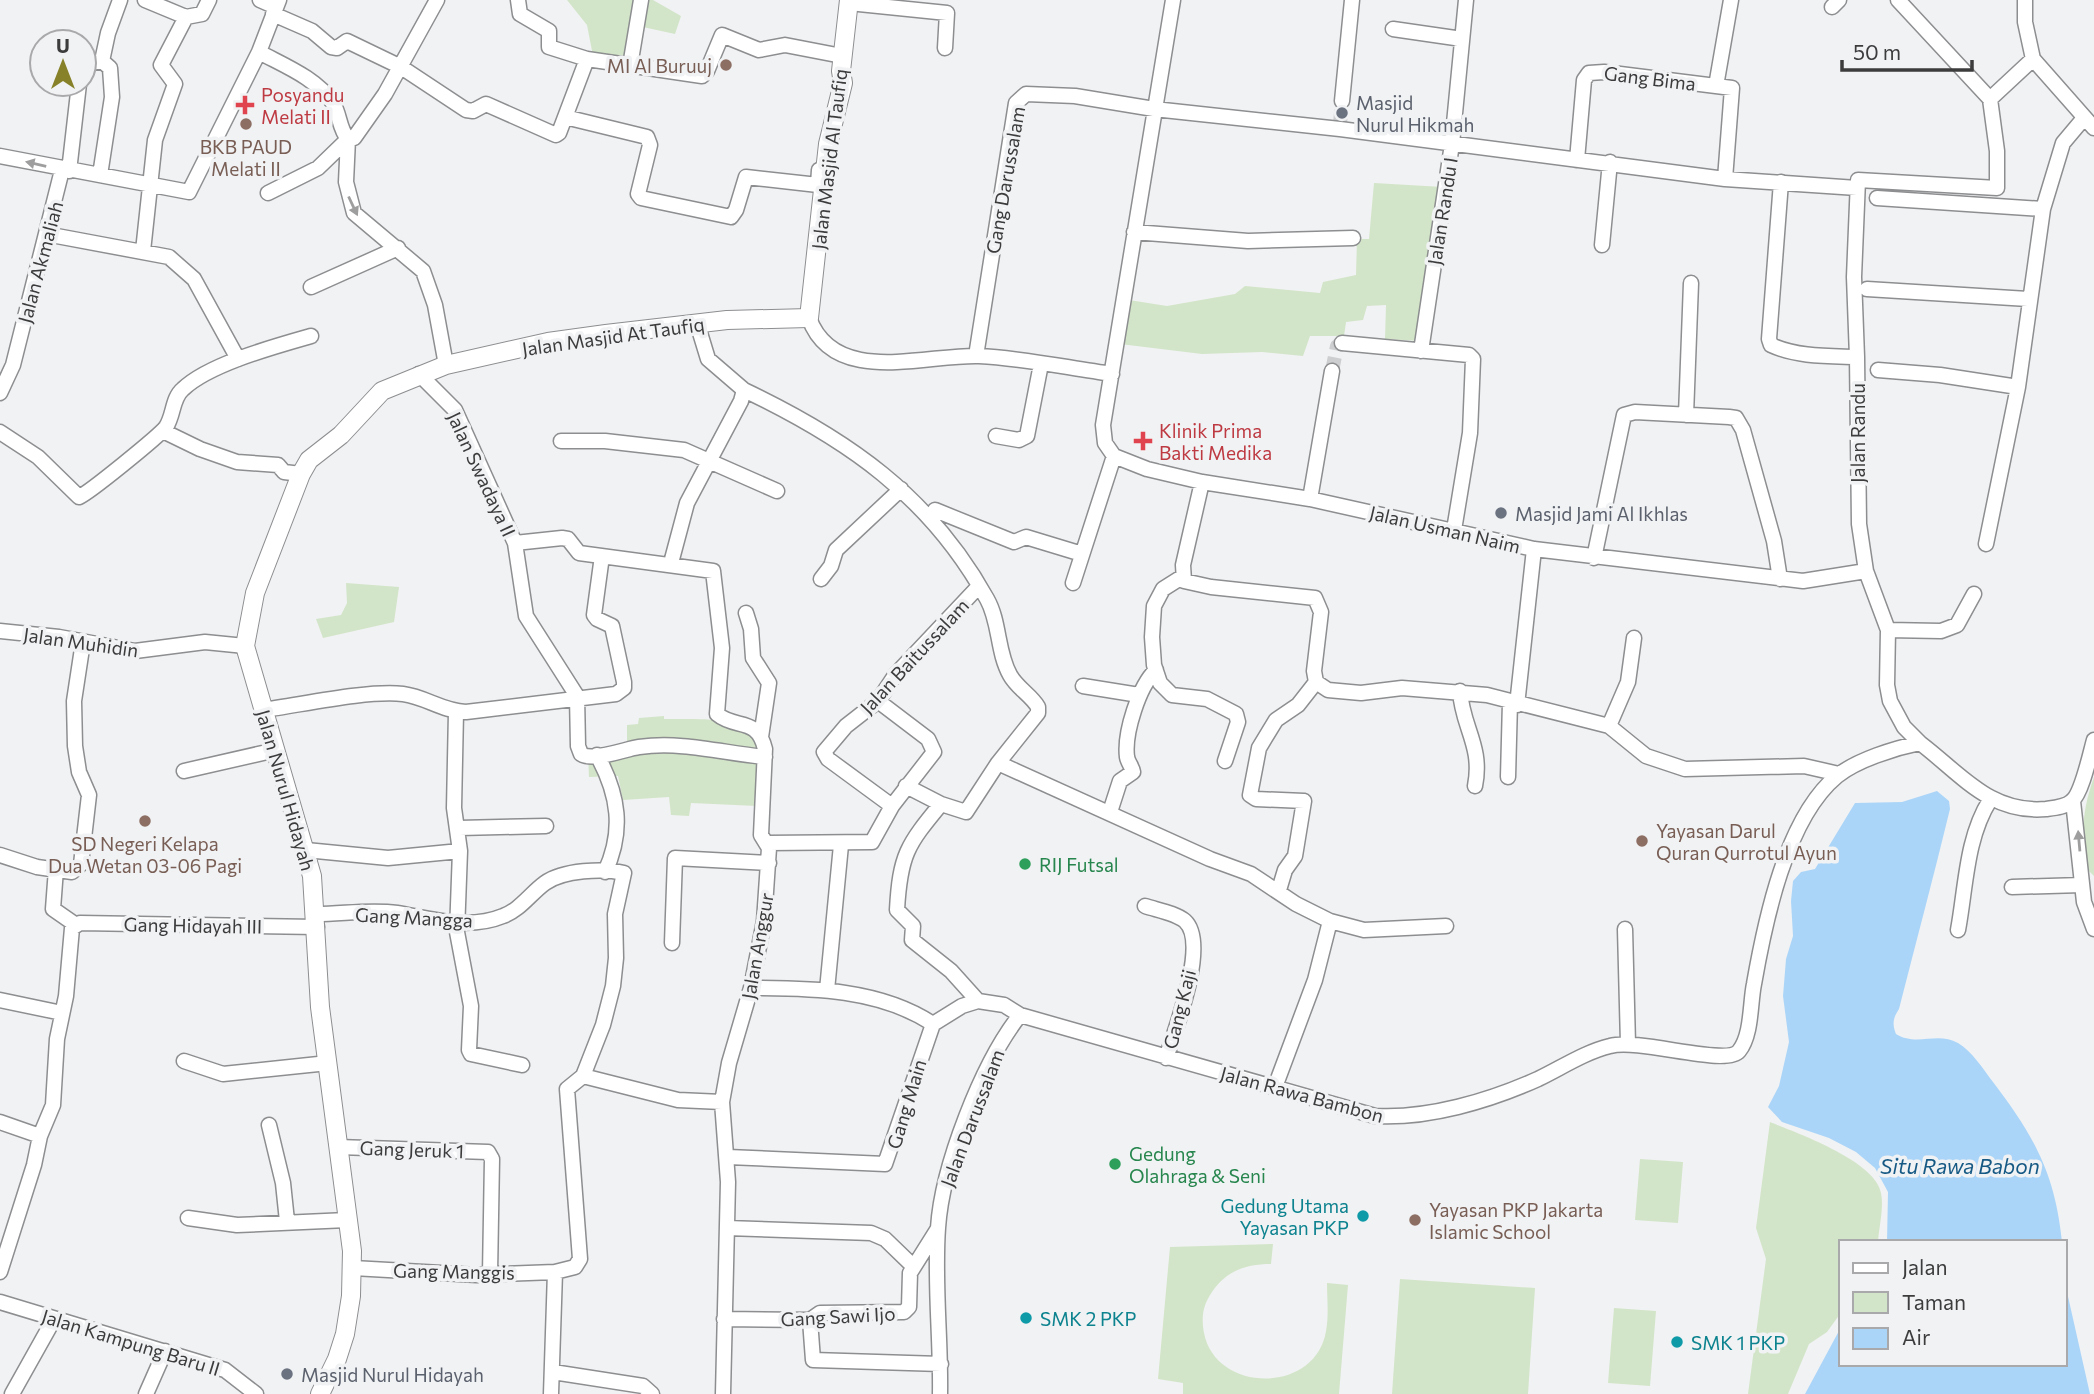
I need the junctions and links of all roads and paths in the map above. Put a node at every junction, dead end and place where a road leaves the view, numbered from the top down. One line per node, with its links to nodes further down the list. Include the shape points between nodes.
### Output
1 (120, 0): 23 (street)
2 (145, 0): 16 (street)
3 (209, 0): 16 (street, via 202,13)
4 (260, 0): 15 (street)
5 (438, 0): 27 (street)
6 (517, 0): 22 (street, via 520,14 549,31 549,47)
7 (641, 0): 26 (street)
8 (1173, 0): 32 (street)
9 (1466, 0): 18 (street)
10 (1731, 0): 28 (street)
11 (1898, 0): 30 (street)
12 (2025, 0): 21 (street)
13 (1352, 1): 31 (street)
14 (849, 2): 19 (street, via 947,13); 25 (street, Jalan Masjid Al Taufiq)
15 (276, 7): 20 (street); 27 (street, via 331,47 346,41)
16 (187, 17): 44 (street, via 161,65 175,83 155,140)
17 (1392, 29): 18 (street)
18 (1462, 39): 36 (street)
19 (945, 48)
20 (259, 52): 35 (street, via 322,91 335,106); 44 (street, via 192,189 184,193)
21 (2033, 58): 30 (street); 34 (street)
22 (587, 59): 26 (street); 33 (street)
23 (102, 61): 24 (street); 41 (street, via 110,68 112,97)
24 (98, 62)
25 (841, 63): 26 (street, via 785,46 759,50 722,36 702,76); 33 (street, via 821,142 818,185 746,177 731,217 641,198 638,192 649,139); 59 (street, Jalan Masjid Al Taufiq, via 843,83 828,144)
26 (630, 66)
27 (401, 67): 33 (street, via 466,110 486,104 556,135); 35 (street, via 354,138)
28 (1716, 86): 38 (street, Gang Bima, via 1589,73 1583,86); 42 (street, via 1732,88)
29 (77, 98): 40 (street, Jalan Akmaliah)
30 (1990, 99): 45 (street, via 1997,188 1858,180)
31 (1342, 101)
32 (1154, 109): 36 (street, Jalan Randu I, via 1340,126); 49 (street); 64 (street, Gang Darussalam, via 1075,96 1026,94 1019,98)
33 (565, 117)
34 (2089, 123): 48 (street, via 2063,143)
35 (348, 139): 46 (street, via 318,167); 53 (street, one-way to 53, via 346,182 354,213)
36 (1452, 144): 38 (street); 63 (street, Jalan Randu I)
37 (0, 156): 40 (street, one-way to 37)
38 (1577, 160): 39 (street)
39 (1609, 162): 42 (street); 52 (street)
40 (66, 170): 41 (street); 50 (street, Jalan Akmaliah)
41 (100, 176): 44 (street)
42 (1725, 179): 43 (street)
43 (1781, 182): 45 (street); 65 (street, Jalan Randu, via 1771,345 1809,355)
44 (150, 186): 54 (street)
45 (1857, 188): 65 (street)
46 (268, 193)
47 (1877, 198): 48 (street)
48 (2043, 209): 58 (street)
49 (1134, 232): 51 (street, via 1248,241); 72 (street)
50 (46, 234): 54 (street); 73 (street, Jalan Akmaliah, via 13,365)
51 (1353, 238)
52 (1602, 245)
53 (398, 248): 56 (street); 68 (street, via 418,264 429,282)
54 (143, 251): 66 (street, via 169,257 194,279)
55 (1691, 283): 76 (street)
56 (311, 287)
57 (1867, 289): 58 (street)
58 (2028, 299): 74 (street)
59 (809, 318): 60 (street, Jalan Masjid At Taufiq); 64 (street, via 822,342 867,360 906,363)
60 (696, 323): 68 (street, Jalan Masjid At Taufiq, via 548,342); 75 (street, via 708,359)
61 (311, 336): 66 (street)
62 (1342, 343): 63 (street)
63 (1421, 351): 89 (street, via 1469,355 1474,362 1470,433)
64 (976, 356): 67 (street)
65 (1857, 357): 97 (street, Jalan Randu, via 1859,524)
66 (238, 359): 77 (street, via 180,391)
67 (1041, 364): 72 (street); 79 (street, via 1027,436 1019,440)
68 (446, 365): 71 (street, Jalan Masjid At Taufiq)
69 (1878, 370): 74 (street)
70 (1332, 371): 87 (street)
71 (419, 374): 83 (street, Jalan Nurul Hidayah, via 388,387 368,402 341,435 309,460); 90 (street, Jalan Swadaya II, via 455,410)
72 (1112, 374): 81 (street, via 1103,435)
73 (2, 384)
74 (2018, 387): 91 (street)
75 (744, 390): 82 (street); 85 (street, Jalan Baitussalam, via 850,447)
76 (1686, 415): 95 (street, via 1635,412 1621,419); 100 (street, via 1729,416 1739,423 1772,531)
77 (163, 430): 78 (street, via 79,497 38,457); 83 (street, via 237,462 278,465 284,472)
78 (0, 432)
79 (996, 436)
80 (561, 441): 82 (street, via 676,449)
81 (1114, 456): 84 (street, Jalan Usman Naim); 93 (street)
82 (708, 461): 86 (street); 96 (street, via 687,503)
83 (301, 474): 109 (street, Jalan Nurul Hidayah, via 255,593)
84 (1202, 482): 87 (street, Jalan Usman Naim); 98 (street)
85 (901, 489): 99 (street, via 836,550); 102 (street, Jalan Baitussalam)
86 (777, 491)
87 (1310, 499): 89 (street, Jalan Usman Naim)
88 (935, 510): 93 (street, via 1014,542 1026,537)
89 (1454, 530): 92 (street, Jalan Usman Naim)
90 (515, 543): 94 (street, via 562,538 579,553); 115 (street, Jalan Swadaya II, via 526,615)
91 (1986, 544)
92 (1534, 549): 95 (street, Jalan Usman Naim); 117 (street)
93 (1082, 554): 101 (street)
94 (602, 556): 96 (street); 115 (street, via 594,615 612,626 624,688 616,694)
95 (1594, 558): 100 (street, Jalan Usman Naim)
96 (671, 563): 121 (street, via 713,571 722,648 717,714 751,726)
97 (1866, 571): 100 (street, Jalan Usman Naim, via 1803,581); 105 (street, Jalan Randu)
98 (1182, 577): 110 (street, via 1163,589 1154,606); 111 (street, via 1200,585 1315,598 1321,612 1313,665)
99 (821, 579)
100 (1780, 579)
101 (1073, 583)
102 (979, 586): 116 (street, Jalan Baitussalam, via 896,674); 128 (street, Jalan Baitussalam, via 992,609 1011,678 1038,707)
103 (1974, 594): 105 (street, via 1957,625 1941,631)
104 (746, 613): 121 (street, Jalan Anggur, via 753,658 769,683)
105 (1888, 630): 123 (street, Jalan Randu, via 1890,701 1904,727)
106 (0, 631): 108 (street, Jalan Muhidin)
107 (1634, 638): 120 (street, via 1628,682)
108 (83, 642): 109 (street, Jalan Muhidin, via 135,651 205,642); 147 (street, via 74,701 79,772 89,794 81,864 72,872)
109 (245, 646): 118 (street, Jalan Nurul Hidayah)
110 (1156, 670): 114 (street); 127 (street, via 1160,683 1172,695 1207,699 1236,714 1238,722)
111 (1317, 682): 113 (street, via 1338,692); 151 (street, via 1298,705 1276,720 1259,748 1252,783 1250,795 1256,799 1304,801 1295,856)
112 (1083, 686): 114 (street)
113 (1460, 691): 117 (street); 133 (street, via 1463,717 1477,750)
114 (1139, 695): 138 (street, via 1127,756 1133,772 1120,781)
115 (577, 696): 119 (street); 125 (street, via 579,749 586,757)
116 (878, 701): 132 (street, via 928,739 934,752); 137 (street, Jalan Baitussalam, via 846,726 823,754)
117 (1514, 703): 120 (street); 131 (street)
118 (262, 710): 119 (street, via 386,694 417,697); 124 (street, Jalan Nurul Hidayah)
119 (456, 712): 140 (street, via 454,808)
120 (1609, 726): 130 (street, via 1646,756 1685,769 1804,766)
121 (761, 737): 126 (street, Jalan Anggur)
122 (2094, 740): 135 (street)
123 (1920, 743): 130 (street, Jalan Rawa Bambon); 134 (street)
124 (276, 750): 129 (street); 143 (street, Jalan Nurul Hidayah)
125 (597, 755): 126 (street, via 674,745); 148 (street, via 609,781 618,831)
126 (765, 757): 141 (street, Jalan Anggur, via 761,835)
127 (1225, 761)
128 (998, 763): 136 (street, Jalan Baitussalam, via 966,812); 138 (street)
129 (184, 771)
130 (1839, 774): 169 (street, Jalan Rawa Bambon, via 1810,805 1796,833 1763,938 1740,1050 1724,1057)
131 (1508, 778)
132 (906, 786): 136 (street); 137 (street)
133 (1475, 786)
134 (1990, 800): 135 (street, via 2032,810); 160 (street, via 1970,851)
135 (2073, 801): 149 (street, one-way to 135)
136 (942, 804): 165 (street, via 906,851 897,910 913,926 914,943 951,971)
137 (892, 806): 142 (street, via 872,842)
138 (1110, 812): 151 (street)
139 (546, 827): 140 (street)
140 (459, 828): 144 (street)
141 (768, 843): 142 (street); 146 (street, Jalan Anggur)
142 (841, 845): 163 (street)
143 (306, 850): 144 (street, via 387,858); 153 (street, Jalan Nurul Hidayah)
144 (460, 851): 155 (street)
145 (0, 855): 147 (street)
146 (769, 863): 161 (street, via 675,858); 162 (street, Jalan Anggur)
147 (56, 869): 156 (street, via 53,909)
148 (605, 872): 155 (street, Gang Mangga, via 553,878 502,917); 174 (street, via 624,873 615,914 616,958 603,1025)
149 (2082, 885): 150 (street); 159 (street)
150 (2012, 887)
151 (1279, 890): 154 (street)
152 (1145, 906): 170 (street, Gang Kaji, via 1181,918 1193,938 1189,983)
153 (317, 920): 155 (street, Gang Mangga, via 388,913); 156 (street, Gang Hidayah III); 172 (street, Jalan Nurul Hidayah, via 320,1007)
154 (1330, 921): 157 (street, via 1364,930); 175 (street, via 1315,980)
155 (457, 923): 173 (street, via 471,1006 471,1054)
156 (74, 926): 166 (street)
157 (1446, 926)
158 (1625, 929): 169 (street)
159 (2094, 929)
160 (1958, 930)
161 (672, 943)
162 (751, 988): 163 (street); 176 (street, Jalan Anggur)
163 (827, 990): 168 (street, via 902,1007)
164 (0, 1000): 166 (street)
165 (978, 1001): 167 (street); 168 (street)
166 (62, 1013): 179 (street, via 53,1105)
167 (1020, 1015): 170 (street, Jalan Rawa Bambon); 186 (street, Jalan Darussalam, via 984,1075 957,1147)
168 (933, 1024): 181 (street, Gang Main, via 885,1164)
169 (1628, 1044): 175 (street, Jalan Rawa Bambon, via 1594,1052 1531,1082 1413,1118 1375,1116)
170 (1166, 1058): 175 (street, Jalan Rawa Bambon)
171 (184, 1061): 172 (street, via 223,1074)
172 (328, 1063): 180 (street, Jalan Nurul Hidayah)
173 (522, 1065)
174 (583, 1076): 176 (street, via 678,1100); 190 (street, via 566,1094 580,1259 575,1267)
175 (1275, 1087)
176 (722, 1102): 181 (street, Jalan Anggur)
177 (0, 1122): 179 (street)
178 (269, 1125): 184 (street)
179 (40, 1136): 189 (street)
180 (338, 1147): 183 (street, Jalan Nurul Hidayah); 191 (street, Gang Jeruk 1, via 488,1152 492,1160)
181 (727, 1157): 185 (street, Jalan Anggur)
182 (188, 1218): 184 (street, via 237,1225)
183 (347, 1220): 184 (street); 188 (street, Jalan Nurul Hidayah)
184 (287, 1221)
185 (727, 1228): 187 (street, via 871,1233); 194 (street, Jalan Anggur)
186 (938, 1229): 187 (street, Gang Sawi Ijo); 197 (street, Jalan Darussalam)
187 (913, 1266): 195 (street, Gang Sawi Ijo, via 909,1307 904,1312 820,1313)
188 (353, 1268): 191 (street, Gang Manggis); 202 (street, Jalan Nurul Hidayah, via 341,1348)
189 (0, 1272)
190 (555, 1272): 191 (street, Gang Manggis); 198 (street)
191 (490, 1275)
192 (0, 1302): 193 (street, Jalan Kampung Baru II)
193 (54, 1319): 196 (street, Jalan Kampung Baru II); 199 (street)
194 (724, 1319): 195 (street, Gang Sawi Ijo); 205 (street, Jalan Anggur)
195 (810, 1320): 197 (street, via 813,1360)
196 (164, 1351): 200 (street); 201 (street, Jalan Kampung Baru II, via 226,1370)
197 (941, 1364): 206 (street, Jalan Darussalam)
198 (553, 1372): 203 (street); 204 (street, via 643,1386)
199 (12, 1394)
200 (146, 1394)
201 (257, 1394)
202 (320, 1394)
203 (551, 1394)
204 (652, 1394)
205 (723, 1394)
206 (940, 1394)

